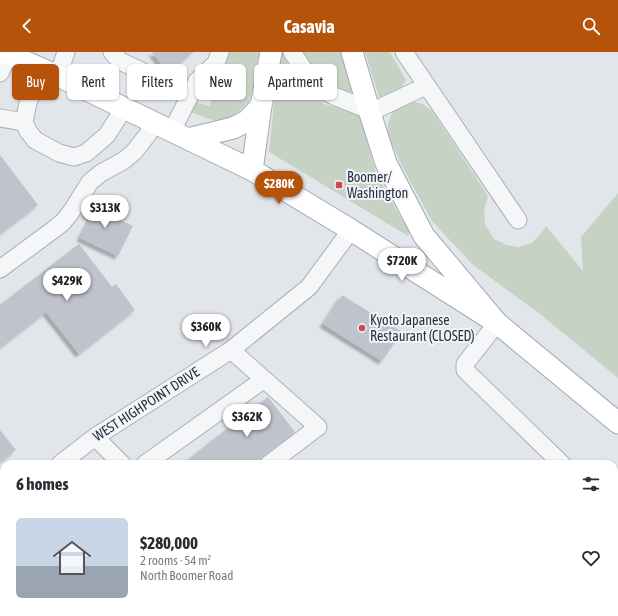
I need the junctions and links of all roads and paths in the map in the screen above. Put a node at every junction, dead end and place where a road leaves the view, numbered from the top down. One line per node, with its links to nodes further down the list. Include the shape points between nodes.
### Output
1 (66, 52): 10 (street)
2 (112, 52): 14 (street, via 120,61)
3 (220, 52): 14 (street, via 216,63 197,81)
4 (271, 52): 16 (main road)
5 (292, 52): 18 (street, via 311,80 322,90)
6 (352, 52): 18 (main road)
7 (404, 52): 13 (street)
8 (6, 53): 9 (main road); 11 (street)
9 (31, 64)
10 (56, 64)
11 (0, 73)
12 (59, 76): 17 (main road)
13 (426, 86): 18 (street, via 377,109); 23 (street)
14 (190, 94): 21 (street)
15 (30, 100): 20 (street)
16 (261, 106): 21 (main road, via 247,121 233,128); 22 (main road)
17 (124, 108): 20 (street, via 107,135 86,152 74,157 59,153 35,140); 21 (main road)
18 (368, 110): 26 (main road, via 386,163 424,236)
19 (0, 118): 20 (street)
20 (24, 122)
21 (171, 131): 22 (main road); 25 (street, via 148,134 134,152 90,182 63,222)
22 (252, 170): 24 (main road)
23 (518, 220)
24 (351, 230): 26 (main road); 27 (street, WEST HIGHPOINT DRIVE, via 309,287)
25 (0, 269)
26 (497, 323): 29 (main road); 35 (street, via 465,364 465,370)
27 (231, 350): 28 (street); 30 (street, WEST HIGHPOINT DRIVE)
28 (263, 380): 33 (street); 34 (street, via 318,427)
29 (618, 423)
30 (95, 437): 31 (street, WEST HIGHPOINT DRIVE); 32 (street)
31 (65, 460)
32 (118, 460)
33 (151, 460)
34 (274, 460)
35 (558, 460)

